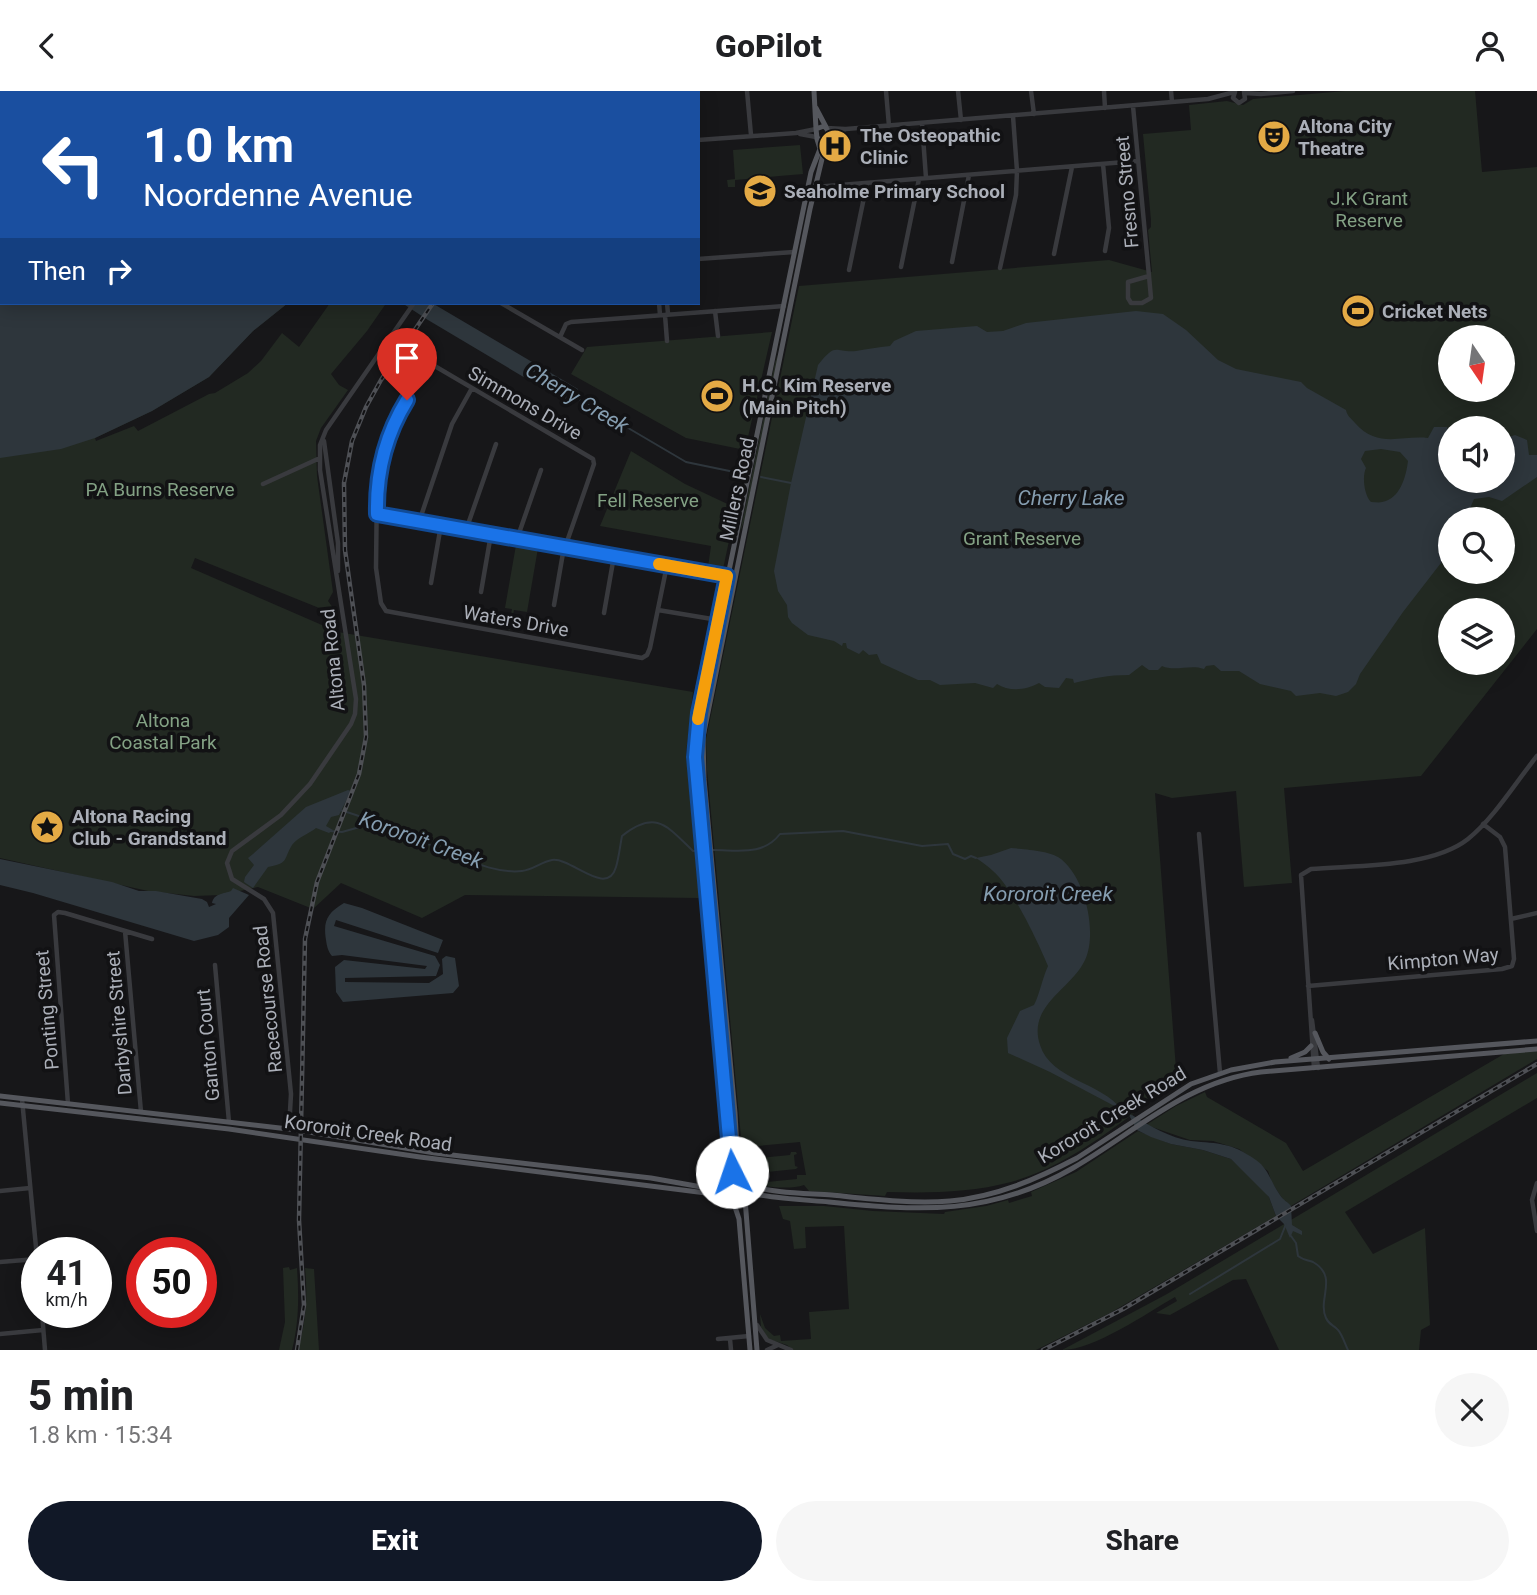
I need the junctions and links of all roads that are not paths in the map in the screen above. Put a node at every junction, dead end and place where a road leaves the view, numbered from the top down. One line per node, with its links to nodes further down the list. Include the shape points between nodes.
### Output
1 (747, 91): 28 (street)
2 (814, 91): 17 (main road)
3 (886, 91): 23 (street)
4 (958, 91): 21 (street)
5 (1031, 91): 19 (street)
6 (1104, 91): 18 (street)
7 (1171, 91): 15 (street)
8 (1244, 91): 11 (street); 14 (street)
9 (1293, 91): 11 (street)
10 (1235, 92): 12 (street); 13 (street)
11 (1261, 94): 14 (street)
12 (1215, 98): 13 (street); 15 (street)
13 (1235, 101): 14 (street)
14 (1244, 101)
15 (1172, 102): 16 (street)
16 (1133, 106): 18 (street); 32 (street, Fresno Street)
17 (815, 107): 24 (main road); 25 (main road)
18 (1105, 109): 19 (street)
19 (1034, 114): 20 (street)
20 (1013, 116): 21 (street); 35 (street)
21 (961, 120): 22 (street)
22 (922, 123): 23 (street); 37 (street)
23 (889, 126): 26 (street)
24 (826, 127): 25 (main road); 26 (street); 29 (main road)
25 (816, 129): 27 (street); 30 (main road)
26 (846, 129): 29 (street)
27 (796, 133): 28 (street); 30 (street)
28 (751, 136): 31 (street)
29 (827, 136): 30 (main road); 40 (main road, Millers Road)
30 (817, 138): 42 (main road, Millers Road, via 820,149)
31 (700, 140)
32 (1138, 161): 33 (street); 49 (street, Fresno Street)
33 (1103, 164): 34 (street); 41 (street, via 1110,228)
34 (1072, 167): 35 (street); 43 (street)
35 (1017, 170): 36 (street); 47 (street)
36 (969, 175): 37 (street); 45 (street)
37 (926, 178): 38 (street)
38 (919, 179): 39 (street); 46 (street)
39 (867, 183): 40 (street); 48 (street)
40 (815, 187): 54 (main road, Millers Road)
41 (1105, 251)
42 (794, 253): 44 (street); 54 (main road, Millers Road)
43 (1054, 254)
44 (700, 259)
45 (952, 262)
46 (901, 267)
47 (1000, 268)
48 (849, 271)
49 (1150, 276): 49 (street, Fresno Street, via 1151,298 1131,303 1128,282)
50 (413, 305): 63 (street, Altona Road, via 330,424)
51 (504, 305): 58 (street)
52 (660, 305): 56 (street)
53 (666, 305): 56 (street)
54 (787, 307): 55 (street); 75 (main road, Millers Road); 76 (main road, Millers Road)
55 (716, 311): 56 (street); 57 (street)
56 (664, 315): 58 (street, via 571,322); 59 (street)
57 (718, 336)
58 (560, 337): 60 (street)
59 (667, 341)
60 (582, 350)
61 (472, 388): 66 (street, Simmons Drive, via 428,365 392,425 377,484); 67 (street, via 452,424); 72 (street, Simmons Drive, via 593,459)
62 (496, 445): 69 (street)
63 (322, 457): 65 (street); 88 (street, Altona Road, via 356,699 354,719 296,800 232,851 227,867)
64 (541, 470): 71 (street)
65 (263, 484)
66 (377, 514): 67 (street); 81 (street, Waters Drive, via 377,573 381,603 388,612 642,658 650,648)
67 (419, 521): 68 (street)
68 (441, 525): 69 (street); 77 (street)
69 (466, 530): 70 (street)
70 (491, 534): 71 (street); 78 (street)
71 (517, 539): 72 (street)
72 (565, 547): 73 (street); 80 (street)
73 (614, 556): 74 (street); 82 (street)
74 (667, 565): 75 (street); 81 (street, Waters Drive)
75 (727, 576): 76 (street); 79 (main road, Millers Road)
76 (735, 577): 84 (main road, Millers Road)
77 (430, 583)
78 (481, 592)
79 (722, 603): 83 (street); 84 (main road, Millers Road)
80 (554, 605)
81 (658, 610): 83 (street)
82 (604, 613)
83 (712, 619): 84 (street, via 698,686)
84 (708, 688): 119 (main road, Millers Road, via 695,747); 121 (main road, Millers Road, via 702,737 738,1169)
85 (1537, 755): 86 (street)
86 (1483, 824): 90 (street, Kimpton Way, via 1505,847); 94 (street, via 1457,846 1427,858 1303,872 1300,885)
87 (1199, 834): 104 (street)
88 (238, 883): 112 (street, Racecourse Road, via 272,910 291,1094)
89 (1537, 913): 90 (street)
90 (1511, 919): 94 (street, Kimpton Way, via 1514,961 1506,968)
91 (125, 931): 92 (street); 108 (street, Ponting Street, via 62,912 55,914); 110 (street, Darbyshire Street)
92 (152, 939)
93 (215, 965): 111 (street, Ganton Court)
94 (1308, 986): 95 (street)
95 (1310, 1009): 96 (street); 98 (street)
96 (1315, 1033): 100 (street); 101 (main road)
97 (1537, 1041): 101 (main road, Kororoit Creek Road)
98 (1311, 1046): 100 (street); 102 (main road, via 1298,1056)
99 (1537, 1049): 103 (main road, Kororoit Creek Road)
100 (1315, 1059): 101 (main road, Kororoit Creek Road); 102 (main road, Kororoit Creek Road); 103 (street)
101 (1329, 1059)
102 (1275, 1062): 104 (main road, Kororoit Creek Road)
103 (1316, 1068): 109 (main road, Kororoit Creek Road, via 1228,1079)
104 (1220, 1073): 109 (main road, Kororoit Creek Road, via 1191,1084)
105 (0, 1096): 106 (main road, Kororoit Creek Road)
106 (23, 1102): 107 (main road, Kororoit Creek Road); 108 (main road, Kororoit Creek Road); 110 (main road, Kororoit Creek Road); 125 (street)
107 (0, 1103)
108 (68, 1104): 110 (main road, Kororoit Creek Road)
109 (1152, 1113): 115 (main road, Kororoit Creek Road)
110 (141, 1115): 111 (main road, Kororoit Creek Road)
111 (229, 1126): 112 (main road, Kororoit Creek Road); 116 (main road, Kororoit Creek Road)
112 (289, 1129): 113 (main road, Kororoit Creek Road)
113 (329, 1135): 114 (main road, Kororoit Creek Road); 116 (main road)
114 (339, 1137): 117 (main road); 118 (main road, Kororoit Creek Road)
115 (1109, 1142): 121 (main road, Kororoit Creek Road, via 1031,1181 952,1201 897,1201 767,1190); 128 (main road, Kororoit Creek Road, via 1036,1186 962,1207 915,1209 760,1195)
116 (328, 1143): 117 (main road, Kororoit Creek Road)
117 (338, 1145): 118 (main road, Kororoit Creek Road)
118 (579, 1173): 120 (main road, Kororoit Creek Road); 126 (main road, Kororoit Creek Road)
119 (731, 1177): 123 (main road, via 718,1184); 124 (main road, Millers Road)
120 (674, 1182): 123 (main road, Kororoit Creek Road); 126 (main road)
121 (745, 1184): 124 (main road); 128 (main road)
122 (1537, 1184): 130 (street, via 1532,1200)
123 (693, 1185): 124 (main road, Kororoit Creek Road, via 715,1189)
124 (730, 1185): 129 (main road)
125 (30, 1188): 127 (street); 131 (street)
126 (678, 1189): 129 (main road, Kororoit Creek Road)
127 (0, 1191)
128 (745, 1198): 129 (main road); 134 (main road)
129 (732, 1199): 137 (main road, via 738,1208)
130 (1537, 1231)
131 (35, 1237)
132 (21, 1260): 133 (street)
133 (0, 1262)
134 (754, 1318): 140 (street, via 762,1336); 144 (main road)
135 (43, 1330): 136 (street); 141 (street)
136 (0, 1334)
137 (749, 1336): 139 (street); 143 (main road)
138 (718, 1339): 139 (street)
139 (730, 1339): 142 (street)
140 (779, 1345): 145 (street); 146 (street)
141 (45, 1350)
142 (731, 1350)
143 (750, 1350)
144 (757, 1350)
145 (766, 1350)
146 (791, 1350)

